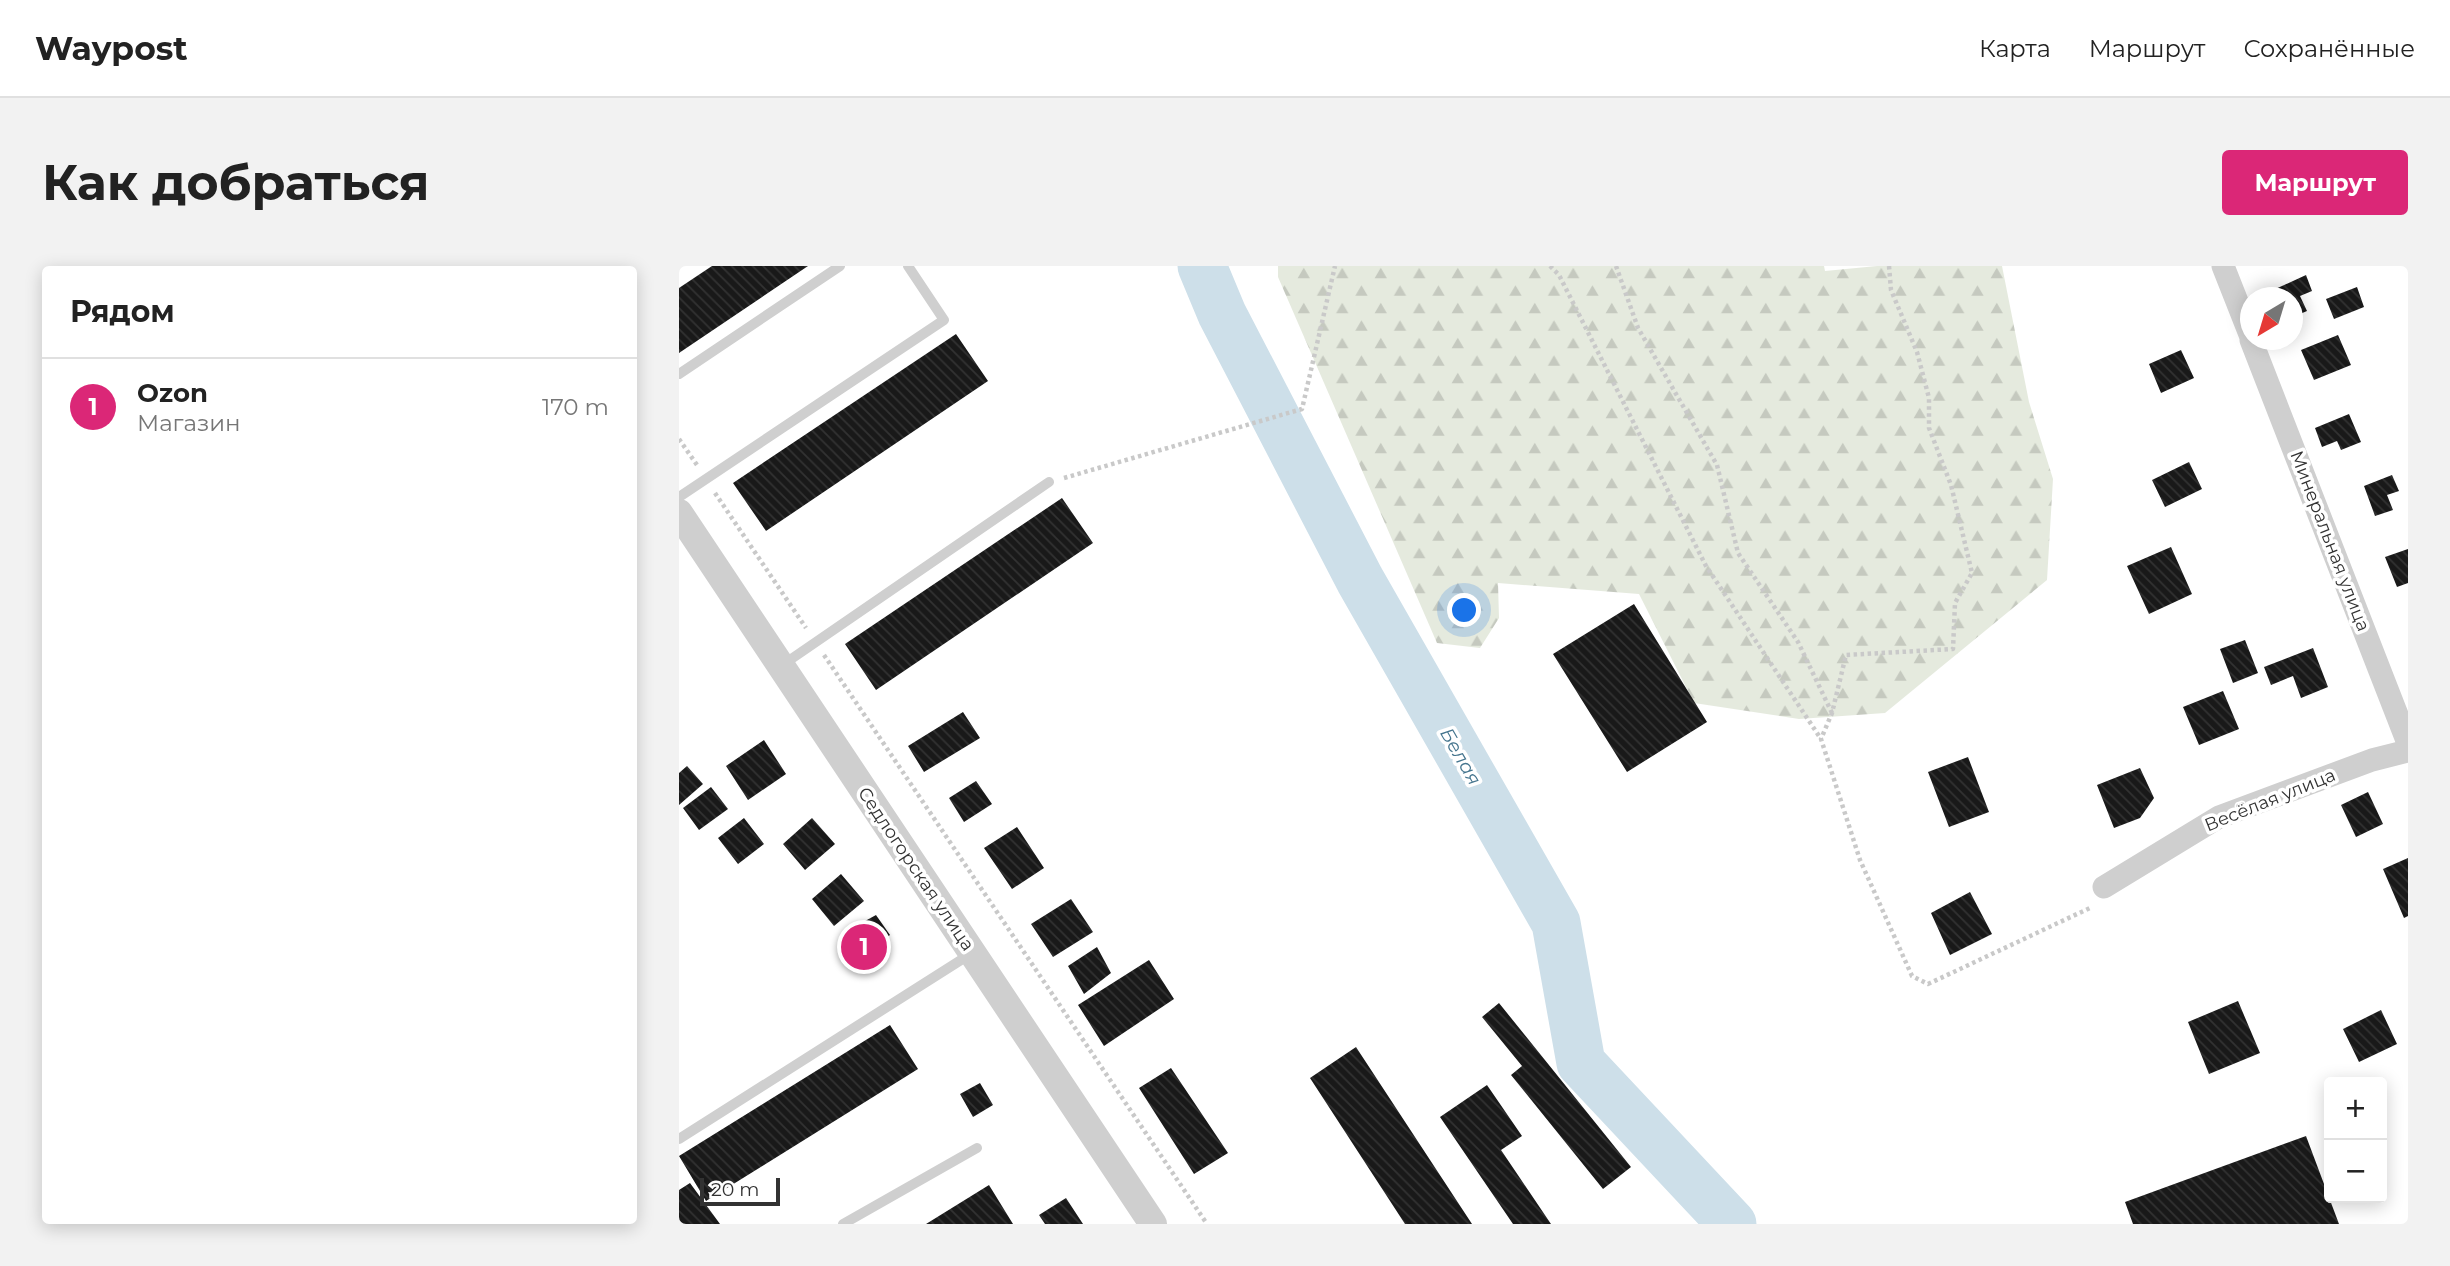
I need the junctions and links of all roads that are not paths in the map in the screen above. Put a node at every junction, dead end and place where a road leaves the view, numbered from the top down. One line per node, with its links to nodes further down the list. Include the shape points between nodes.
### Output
1 (841, 266): 6 (lane)
2 (908, 266): 8 (lane, via 944,320)
3 (2223, 266): 4 (street, Минеральная улица)
4 (2240, 310)
5 (2256, 350): 11 (street, Минеральная улица)
6 (679, 374)
7 (1049, 482): 10 (lane)
8 (679, 497)
9 (679, 513): 10 (street, Седлогорская улица)
10 (781, 666): 14 (street, Седлогорская улица)
11 (2408, 743)
12 (2408, 751): 13 (street, Весёлая улица, via 2219,817)
13 (2104, 887)
14 (972, 953): 15 (lane); 18 (street, Седлогорская улица)
15 (679, 1139)
16 (977, 1148): 17 (lane)
17 (843, 1224)
18 (1153, 1224)

